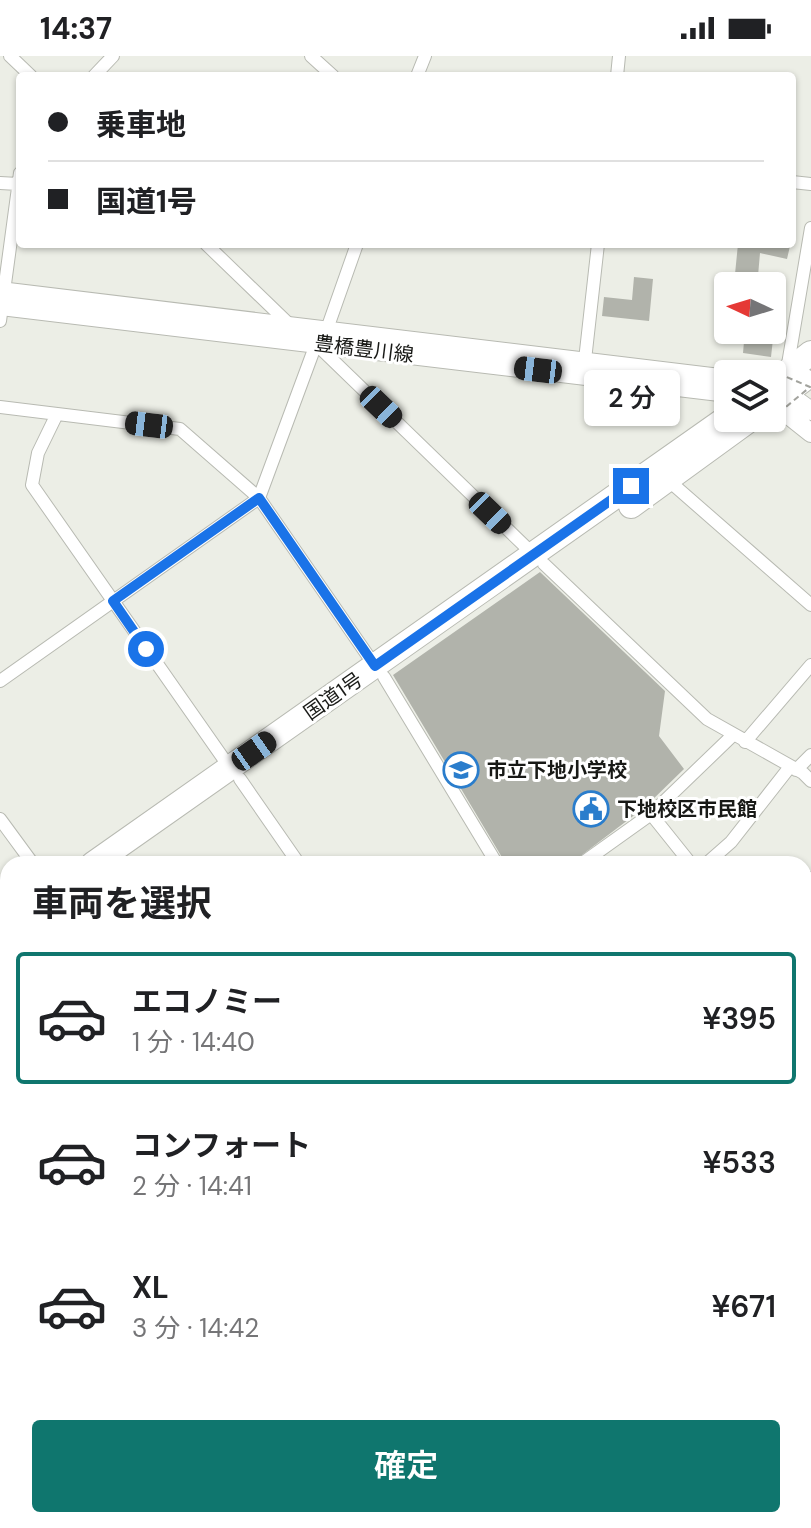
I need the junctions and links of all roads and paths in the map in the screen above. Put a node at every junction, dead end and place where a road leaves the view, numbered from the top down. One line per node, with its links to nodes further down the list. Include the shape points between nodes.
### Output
1 (10, 56): 5 (street)
2 (113, 56): 6 (street)
3 (410, 56): 4 (street)
4 (421, 66)
5 (27, 72)
6 (98, 72)
7 (16, 199): 12 (street)
8 (811, 228): 17 (street)
9 (210, 248): 13 (street)
10 (355, 248): 14 (street)
11 (598, 248): 16 (street)
12 (1, 303): 13 (main road, 豊橋豊川線); 14 (main road, 豊橋豊川線)
13 (293, 327): 14 (main road, 豊橋豊川線)
14 (321, 338): 16 (main road, 豊橋豊川線); 23 (main road, 豊橋豊川線); 33 (street); 34 (street)
15 (811, 353): 20 (highway)
16 (585, 360): 18 (main road, 豊橋豊川線)
17 (780, 360)
18 (714, 372)
19 (811, 374): 21 (highway)
20 (786, 377)
21 (786, 385)
22 (773, 390): 22 (path, bridge, via 769,421 810,387)
23 (714, 391)
24 (786, 397): 27 (main road)
25 (786, 405): 31 (main road)
26 (0, 407): 28 (street)
27 (811, 411)
28 (57, 414): 33 (street, via 180,429); 35 (street, via 38,453 32,485)
29 (714, 428): 34 (highway, 国道1号)
30 (733, 432): 32 (highway, 国道1号)
31 (811, 433)
32 (668, 480): 34 (highway, 国道1号); 36 (street)
33 (259, 498): 35 (street); 38 (street)
34 (539, 560): 38 (highway, 国道1号); 40 (street, via 707,719)
35 (113, 601): 39 (street); 44 (street)
36 (811, 605)
37 (811, 665): 41 (street)
38 (380, 672): 44 (highway, 国道1号); 52 (street)
39 (0, 681)
40 (733, 735): 41 (street); 46 (street)
41 (745, 742): 43 (street)
42 (811, 755): 43 (street)
43 (792, 769): 45 (street); 55 (street)
44 (235, 774): 49 (highway, 国道1号); 50 (highway, 国道1号); 51 (street)
45 (811, 781)
46 (651, 814): 53 (street); 54 (street)
47 (0, 819): 48 (street)
48 (27, 856)
49 (106, 856)
50 (130, 856)
51 (293, 856)
52 (492, 856)
53 (592, 856)
54 (685, 856)
55 (715, 856)

